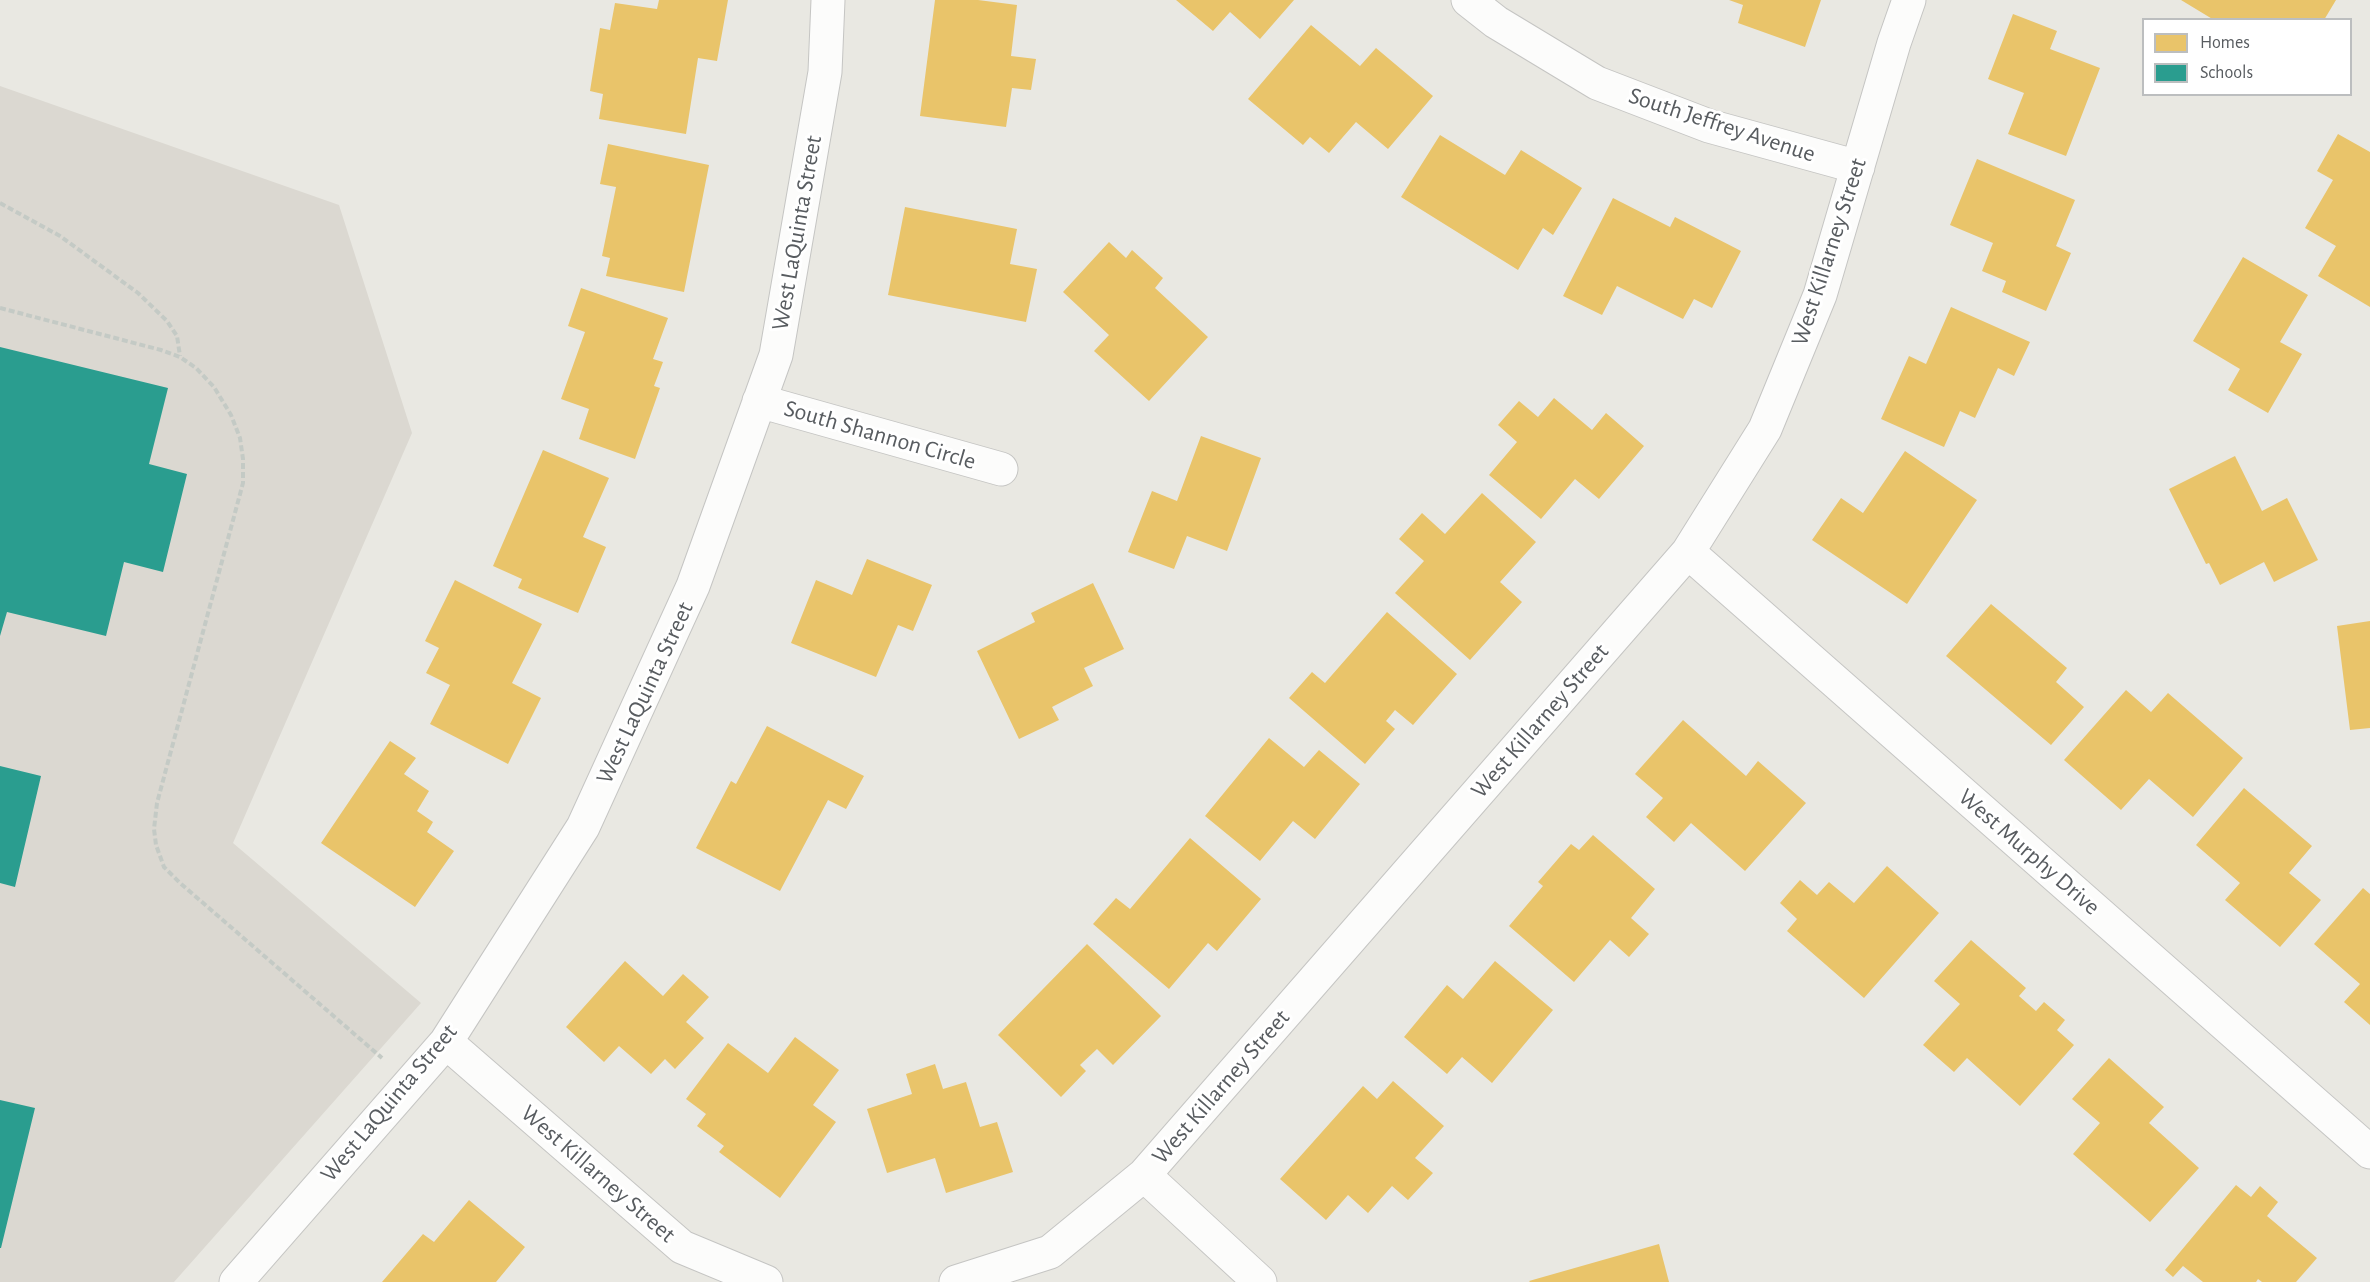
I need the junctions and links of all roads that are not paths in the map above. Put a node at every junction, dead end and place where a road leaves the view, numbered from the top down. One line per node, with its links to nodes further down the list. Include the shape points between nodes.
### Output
1 (828, 0): 5 (street, West LaQuinta Street, via 825,72 776,355)
2 (1468, 0): 4 (street, South Jeffrey Avenue, via 1496,22 1598,83 1709,126)
3 (1909, 0): 4 (street, West Killarney Street)
4 (1858, 166): 7 (street, West Killarney Street, via 1820,295 1765,429)
5 (759, 401): 6 (street, South Shannon Circle); 8 (street, West LaQuinta Street, via 693,586 583,827)
6 (1001, 469)
7 (1688, 552): 9 (street, West Murphy Drive); 10 (street, West Killarney Street)
8 (446, 1042): 11 (street, West LaQuinta Street); 12 (street, West Killarney Street, via 682,1247)
9 (2370, 1152)
10 (1144, 1175): 13 (street, West Killarney Street, via 1050,1252); 14 (street)
11 (236, 1282)
12 (766, 1282)
13 (956, 1282)
14 (1260, 1282)

